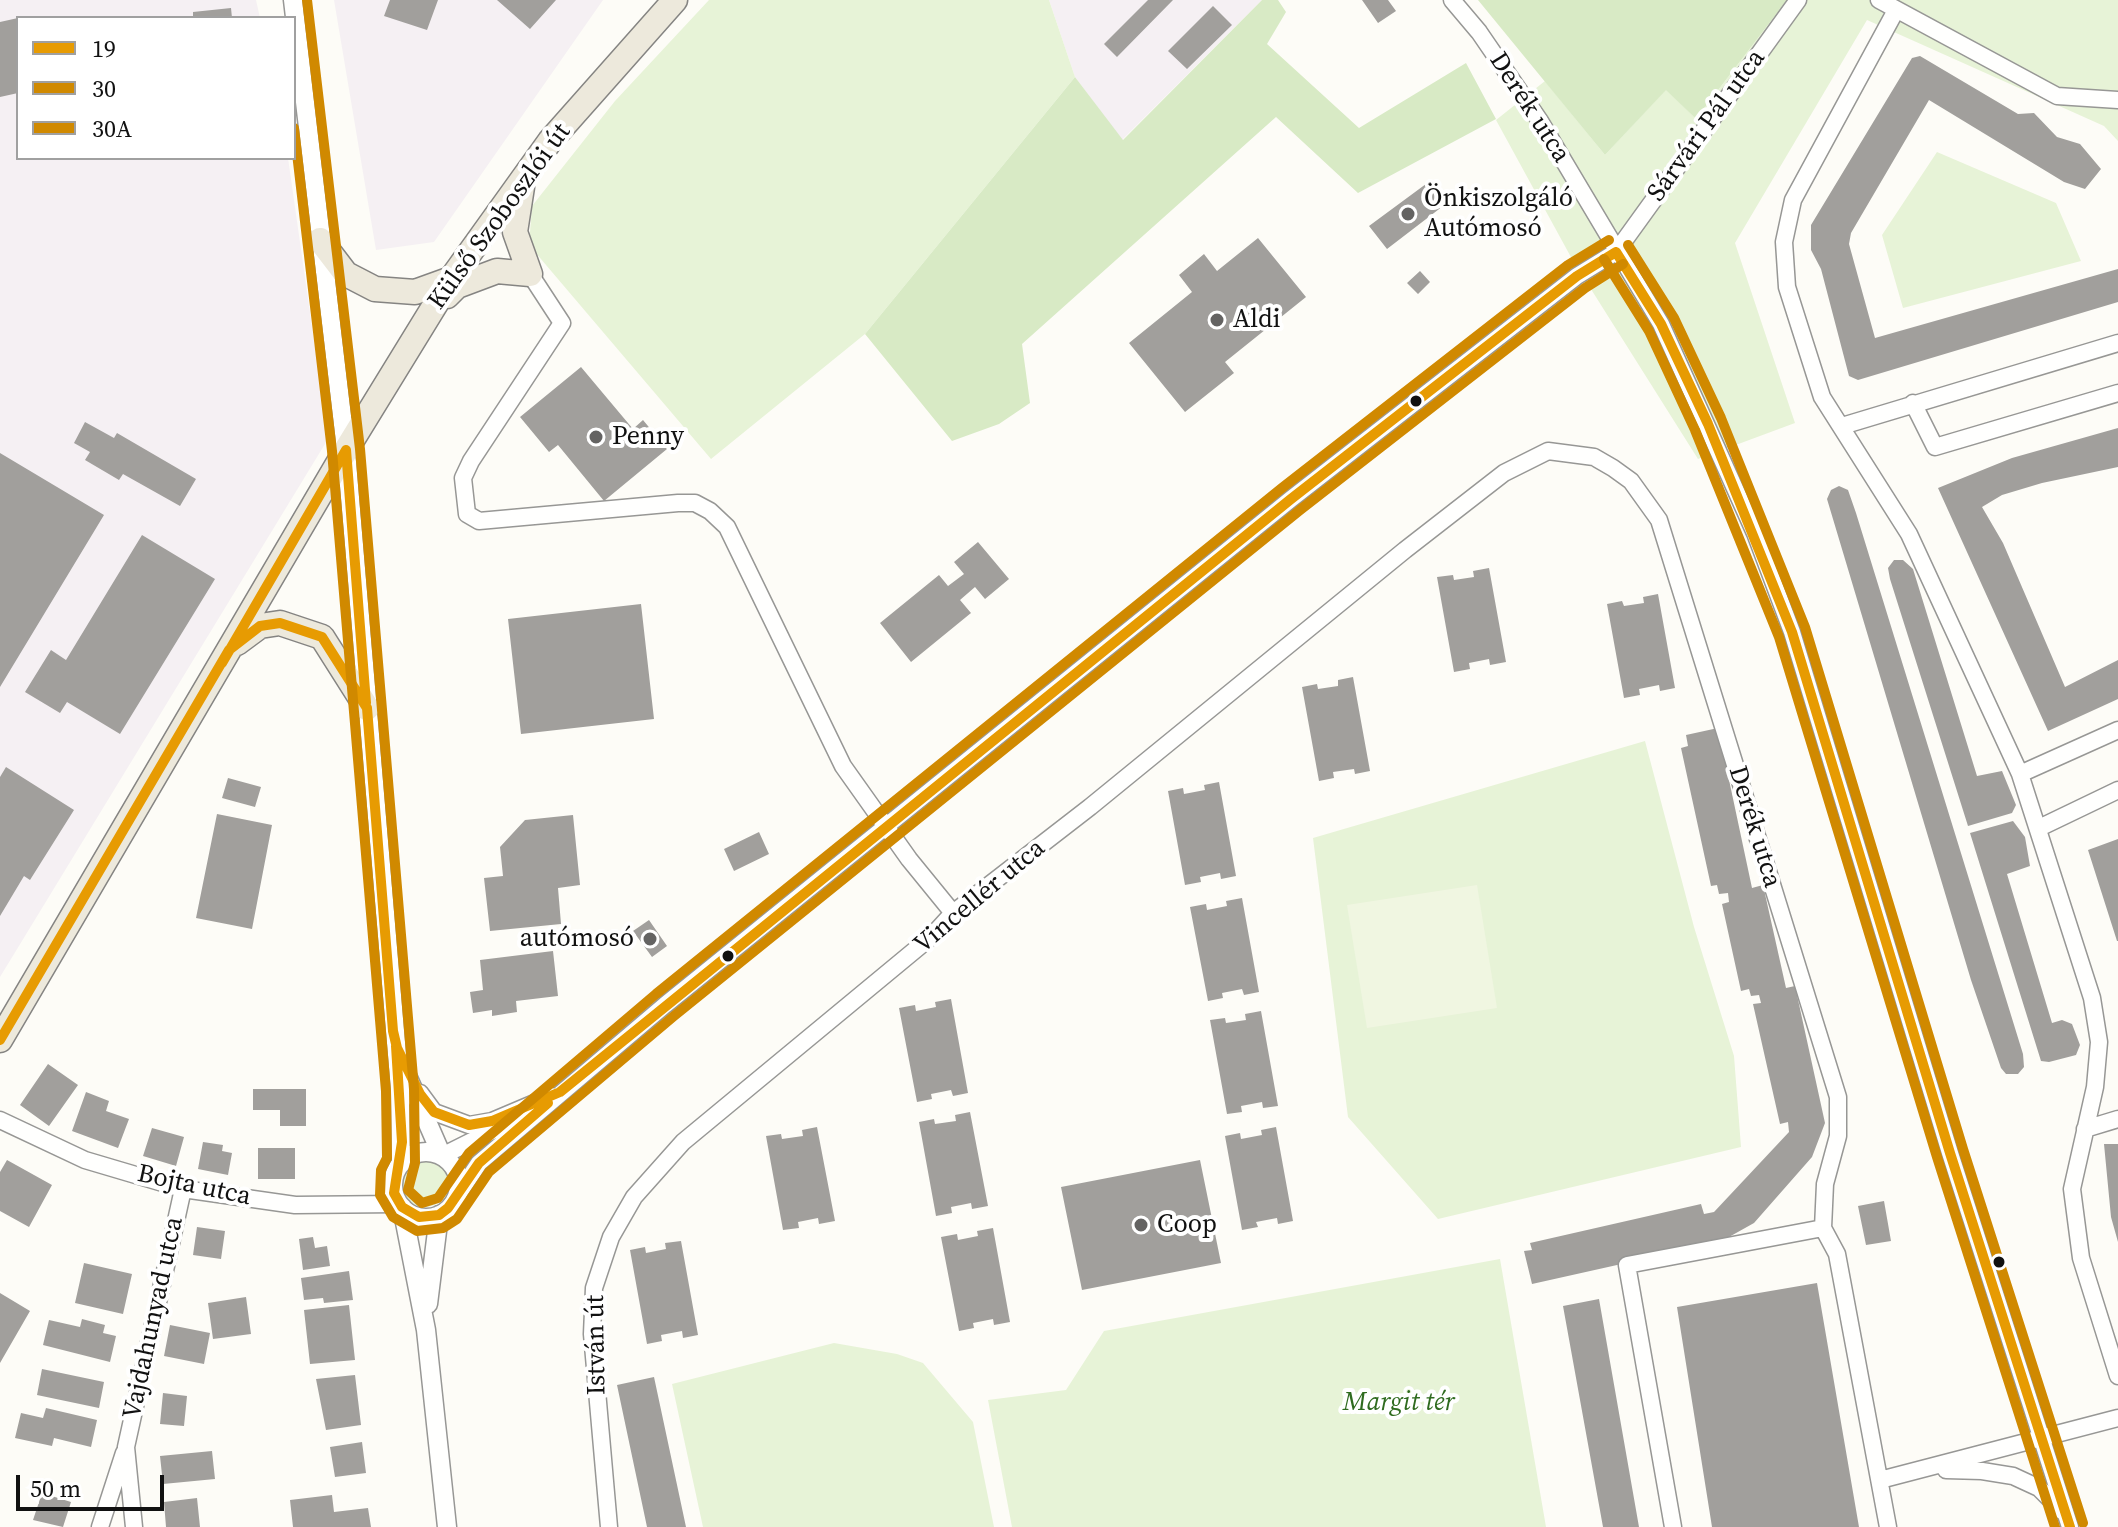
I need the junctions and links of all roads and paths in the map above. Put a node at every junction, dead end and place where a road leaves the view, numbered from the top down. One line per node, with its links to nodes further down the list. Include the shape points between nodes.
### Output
1 (675, 0): 8 (main road, Külső Szoboszlói út)
2 (1452, 0): 10 (street, Derék utca, via 1540,121)
3 (1798, 0): 10 (street, Sárvári Pál utca)
4 (1879, 0): 5 (street)
5 (1895, 12): 7 (street, via 2057,96); 17 (street, via 1793,200 1784,242 1787,287 1822,397)
6 (296, 27): 9 (street)
7 (2118, 100)
8 (527, 173): 11 (main road, via 515,232); 12 (main road, Külső Szoboszlói út)
9 (320, 240): 12 (main road, via 346,274 375,289 415,292); 18 (street)
10 (1616, 252): 26 (street, via 1577,276 1291,499); 45 (street, Derék utca, via 1661,324 1702,409 1792,632)
11 (530, 274): 13 (main road, via 497,271 474,277); 26 (street, via 562,323 463,478 467,514 479,521 678,503 695,503 710,511 727,527 843,766)
12 (451, 279): 13 (main road, Külső Szoboszlói út)
13 (431, 312): 18 (main road, Külső Szoboszlói út)
14 (2118, 343): 16 (street)
15 (2118, 393): 16 (street, via 1935,447)
16 (1913, 403): 17 (street)
17 (1842, 426): 23 (street, via 1909,534)
18 (346, 450): 20 (main road, Külső Szoboszlói út); 21 (street)
19 (1594, 457): 27 (street, Vincellér utca, via 1548,451 1504,473); 41 (street, Derék utca, via 1631,481 1659,520 1838,1097 1838,1136 1825,1184)
20 (229, 650): 21 (main road, via 260,626 298,626 322,637); 28 (main road, Külső Szoboszlói út)
21 (367, 708): 29 (street)
22 (2118, 730): 23 (street)
23 (2020, 774): 25 (street)
24 (2118, 790): 25 (street)
25 (2039, 828): 33 (street, via 2097,1027 2095,1087)
26 (886, 829): 27 (street); 30 (street)
27 (953, 913): 34 (street, Vincellér utca)
28 (0, 1040)
29 (397, 1048): 30 (street, via 427,1105 460,1124 492,1121); 35 (street); 36 (street)
30 (560, 1092): 35 (street, via 490,1135); 38 (street, via 479,1163)
31 (2118, 1119): 33 (street)
32 (0, 1120): 37 (street, Bojta utca, via 85,1160)
33 (2085, 1129): 43 (street, via 2072,1189 2081,1258)
34 (683, 1142): 53 (street, István út, via 634,1197 611,1237 594,1288 592,1334)
35 (442, 1156): 36 (street, via 416,1153); 38 (street, via 457,1175)
36 (401, 1162): 39 (street, via 393,1182)
37 (183, 1189): 39 (street, Bojta utca, via 295,1205); 46 (street, Vajdahunyad utca)
38 (455, 1199): 40 (street)
39 (400, 1205): 40 (street, via 419,1217); 42 (street)
40 (439, 1215): 42 (street)
41 (1823, 1228): 48 (street, Derék utca, via 1837,1254); 54 (street, via 1627,1265)
42 (426, 1330): 52 (street)
43 (2118, 1376)
44 (2118, 1418): 45 (street)
45 (2042, 1440): 47 (street); 49 (street, Derék utca)
46 (126, 1447): 50 (street, Vajdahunyad utca); 51 (street, Vajdahunyad utca)
47 (1913, 1472): 48 (street); 49 (street, via 2013,1476 2039,1488)
48 (1880, 1480): 55 (street, Derék utca)
49 (2069, 1524)
50 (100, 1527)
51 (134, 1527)
52 (447, 1527)
53 (609, 1527)
54 (1673, 1527)
55 (1888, 1527)

